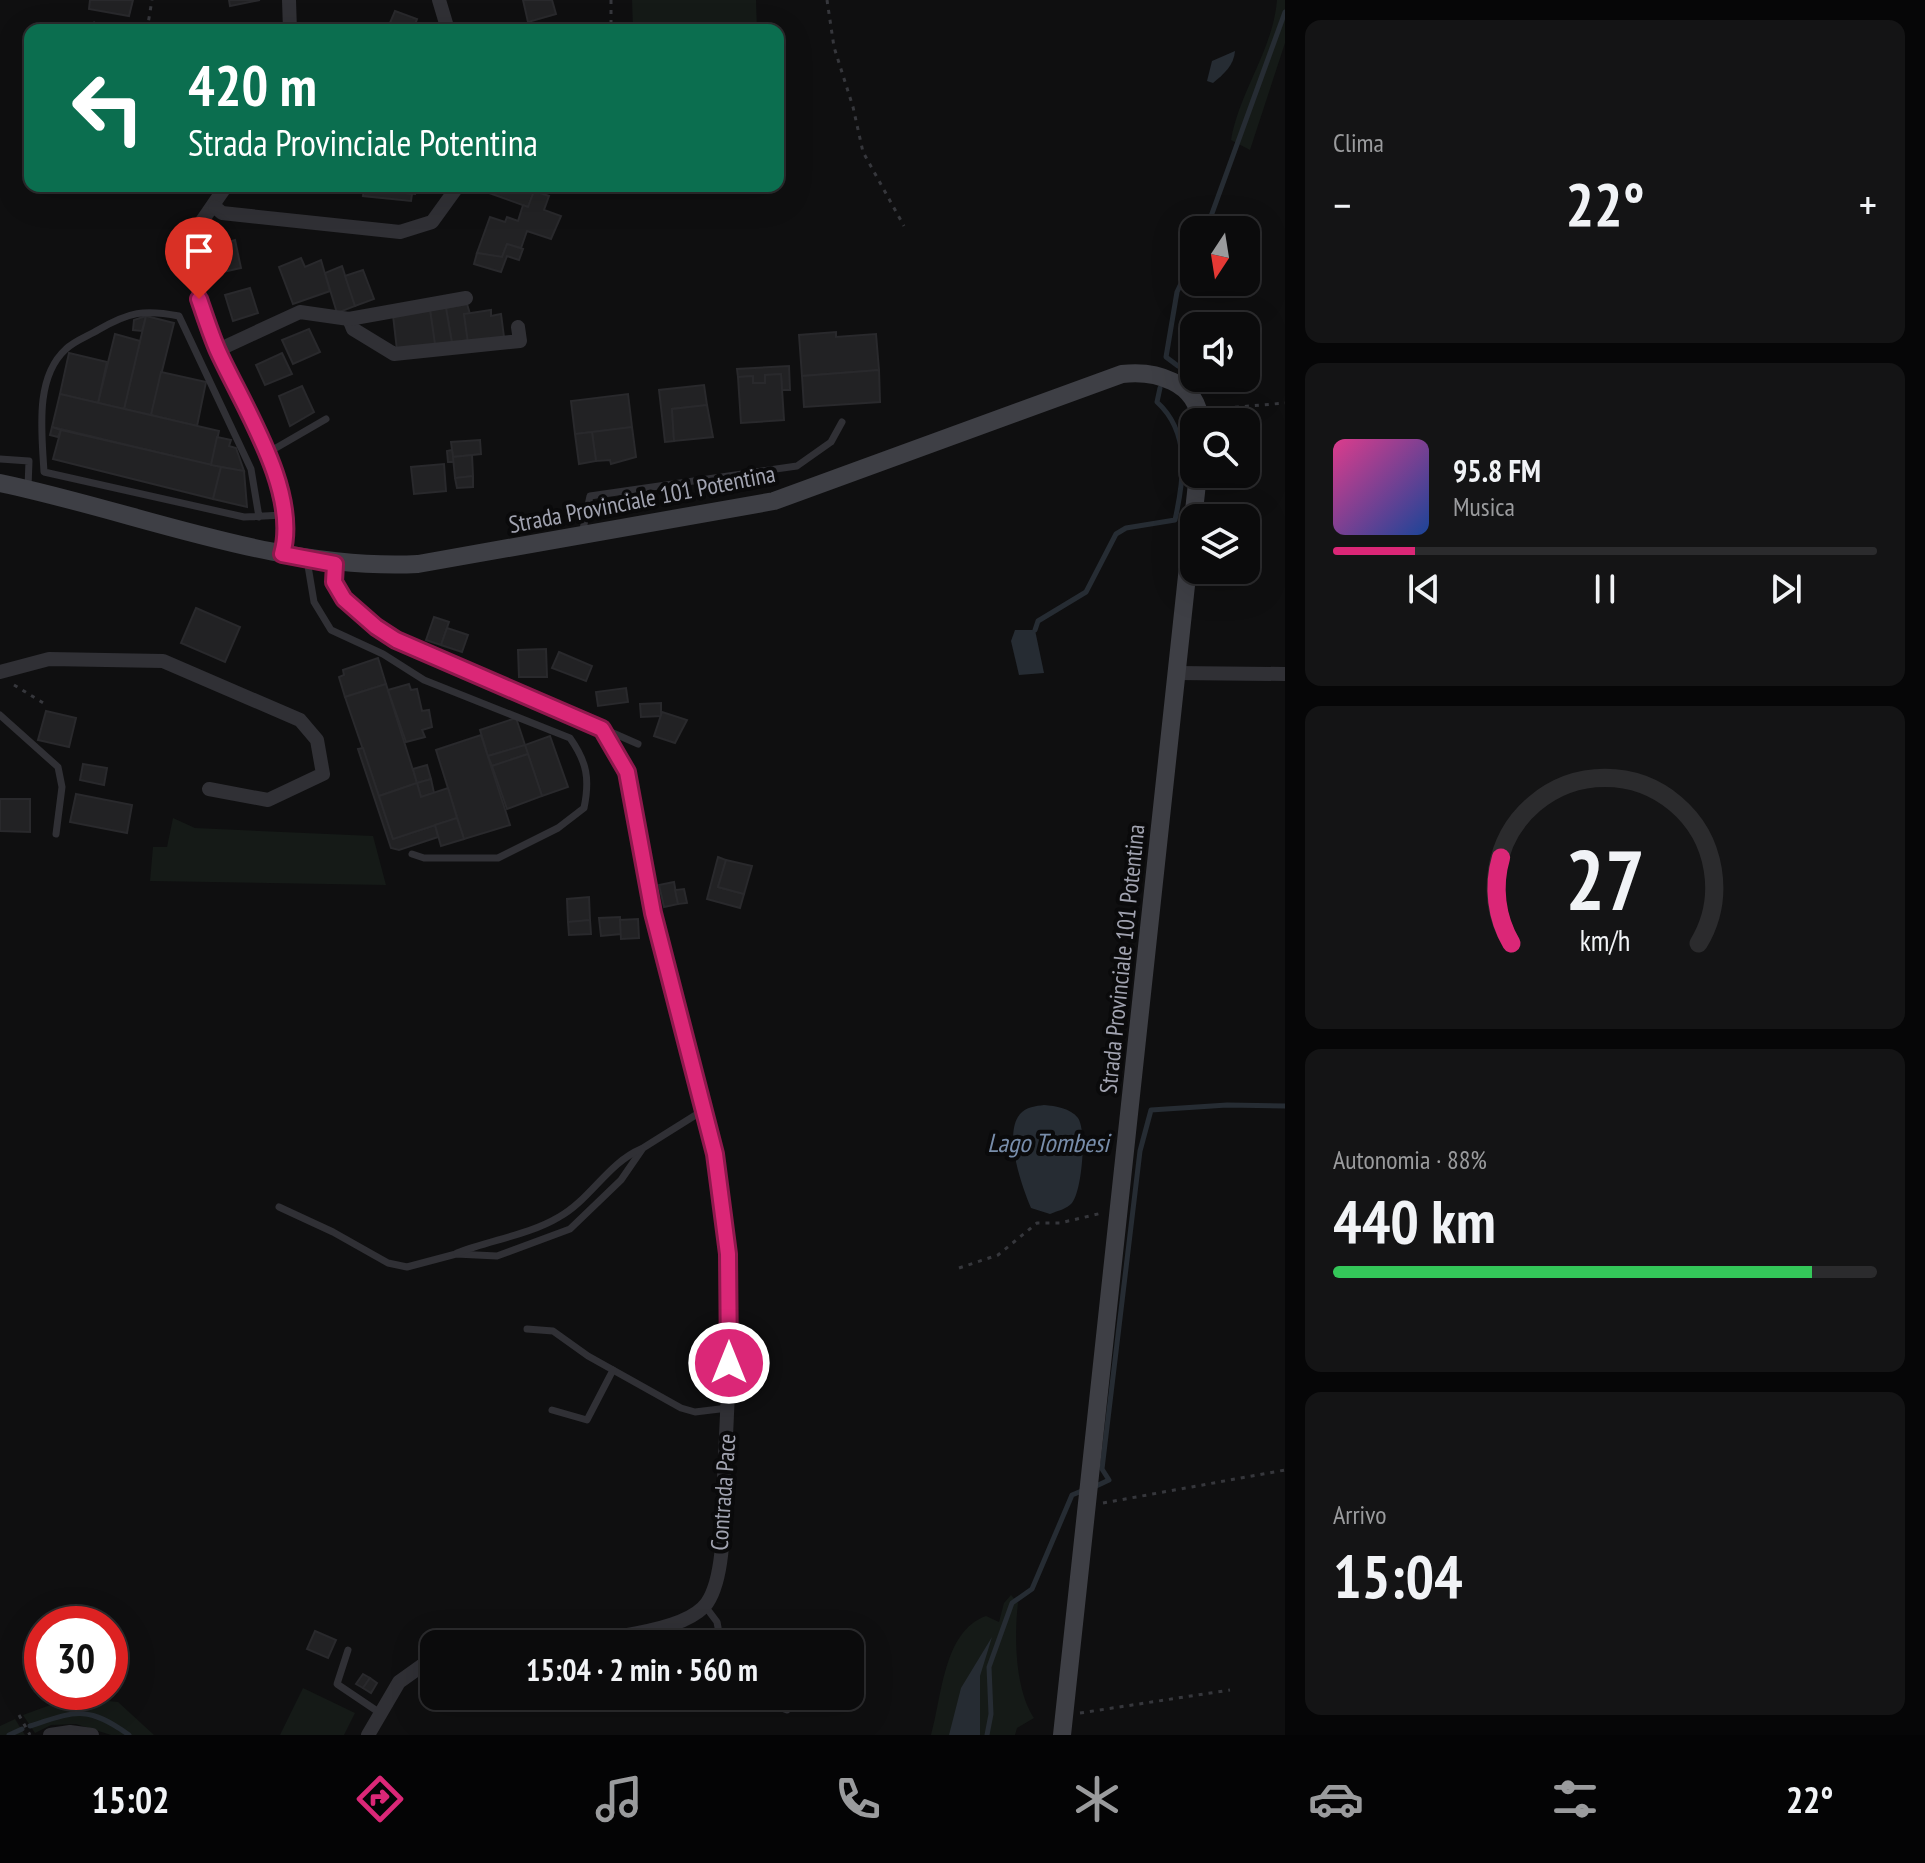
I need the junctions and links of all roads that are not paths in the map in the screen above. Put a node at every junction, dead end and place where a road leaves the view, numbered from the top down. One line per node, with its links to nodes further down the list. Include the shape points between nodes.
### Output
1 (289, 0): 3 (street)
2 (439, 0): 4 (street)
3 (290, 24)
4 (446, 24)
5 (223, 192): 7 (street)
6 (454, 192): 7 (street, via 432,222 400,232 222,213)
7 (215, 207): 11 (street, via 189,240 187,257)
8 (466, 298): 9 (street)
9 (349, 319): 10 (street, via 353,329 394,354 520,341); 11 (street, via 300,312)
10 (518, 327)
11 (218, 350): 15 (street)
12 (1194, 408): 22 (main road, Strada Provinciale 101 Potentina, via 1175,382 1142,371 1122,374 774,501)
13 (326, 419): 15 (lane)
14 (842, 422): 22 (lane, via 831,442 797,466 590,496)
15 (269, 452): 20 (street)
16 (0, 459): 19 (lane, via 29,461)
17 (0, 483): 19 (main road, Strada Provinciale 101 Potentina)
18 (1197, 488): 27 (main road, Strada Provinciale 101 Potentina)
19 (27, 489): 23 (main road, Strada Provinciale 101 Potentina)
20 (283, 515): 21 (lane); 23 (street)
21 (259, 517): 21 (lane, via 251,469 179,316 146,309 66,349 53,367 42,410 44,472)
22 (582, 536): 25 (main road, Strada Provinciale 101 Potentina, via 418,564)
23 (282, 554): 24 (main road, Strada Provinciale 101 Potentina)
24 (307, 560): 25 (main road, Strada Provinciale 101 Potentina); 34 (lane, via 314,602 331,630 424,680 570,738 583,757 589,782 584,808 558,828 498,858)
25 (335, 564): 30 (street, via 334,582 344,599 396,640)
26 (0, 672): 32 (street, via 49,659 163,661 300,720 317,740 323,774 268,800)
27 (1177, 673): 28 (street); 52 (main road, Strada Provinciale 101 Potentina)
28 (1285, 674)
29 (0, 715): 33 (lane, via 58,767 62,787)
30 (602, 729): 31 (lane); 35 (street, Contrada Pace, via 627,772 653,913)
31 (638, 744)
32 (209, 789)
33 (56, 834)
34 (412, 854)
35 (702, 1111): 36 (lane); 41 (street, Contrada Pace, via 715,1154 728,1254)
36 (643, 1148): 38 (lane, via 627,1155 557,1219); 38 (lane, via 621,1180 570,1229 497,1256)
37 (279, 1207): 38 (lane, via 388,1263 407,1267)
38 (456, 1254)
39 (527, 1329): 40 (lane, via 553,1331)
40 (613, 1370): 41 (lane, via 681,1408); 42 (lane, via 587,1420)
41 (728, 1408): 43 (street, Contrada Pace, via 720,1547)
42 (552, 1410)
43 (705, 1606): 44 (street); 45 (lane)
44 (651, 1630)
45 (718, 1630)
46 (348, 1650): 48 (lane, via 337,1684)
47 (420, 1667): 48 (street, via 399,1682)
48 (380, 1713): 51 (street)
49 (50, 1735): 50 (street)
50 (92, 1735)
51 (368, 1735)
52 (1062, 1735)

